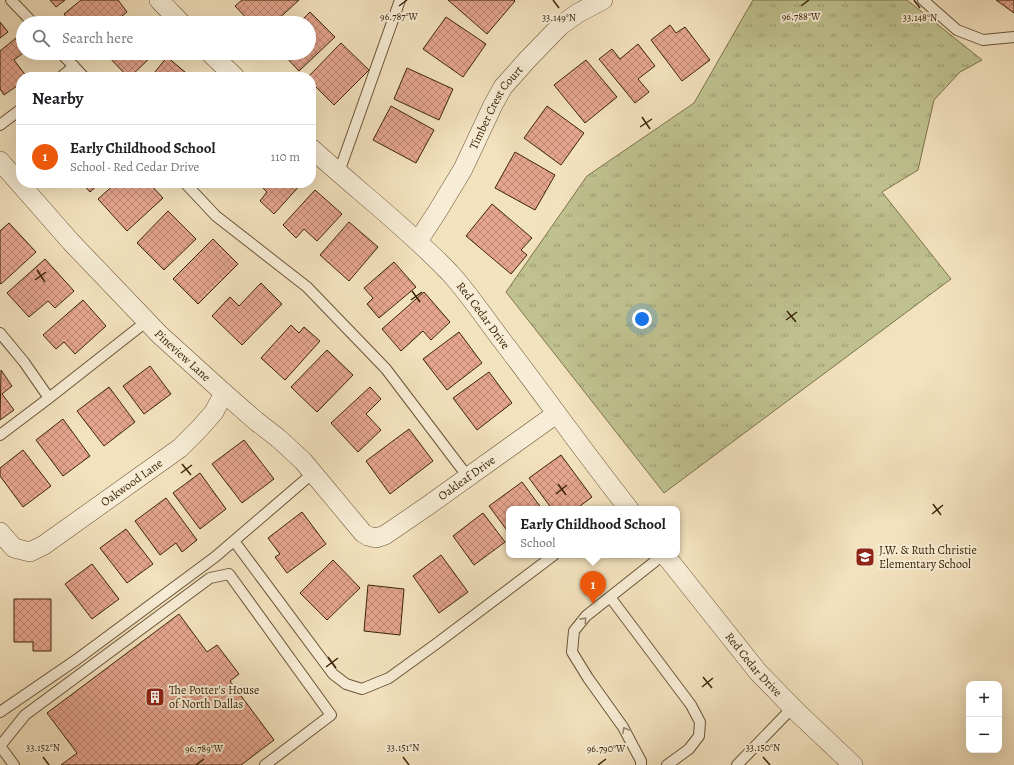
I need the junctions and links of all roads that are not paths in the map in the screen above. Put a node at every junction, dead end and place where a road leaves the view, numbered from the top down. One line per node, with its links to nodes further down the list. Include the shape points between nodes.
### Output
1 (11, 0): 6 (lane)
2 (159, 0): 7 (street)
3 (400, 0): 19 (lane)
4 (603, 0): 23 (street, Timber Crest Court, via 560,26 503,86 464,169)
5 (923, 0): 8 (lane, via 957,30 983,40)
6 (26, 16)
7 (174, 16)
8 (1014, 37)
9 (68, 60): 11 (lane)
10 (217, 60): 14 (street)
11 (74, 66): 12 (lane); 13 (lane)
12 (67, 72)
13 (79, 72)
14 (230, 72)
15 (16, 113): 16 (lane)
16 (0, 126)
17 (316, 152): 19 (street, Red Cedar Drive)
18 (0, 161): 20 (street, Pineview Lane)
19 (339, 172): 23 (street, Red Cedar Drive)
20 (16, 179)
21 (24, 188): 24 (street, Pineview Lane)
22 (190, 188): 31 (lane, via 216,216 307,286 386,369)
23 (418, 241): 28 (street, Red Cedar Drive, via 451,274 472,300)
24 (147, 321): 26 (street, Pineview Lane); 27 (lane)
25 (0, 333): 27 (lane)
26 (224, 393): 30 (street, Pineview Lane, via 278,438); 33 (street, Oakwood Lane, via 214,412 180,448 44,545 30,552 14,548)
27 (49, 398): 29 (lane)
28 (556, 414): 31 (street, Oakleaf Drive); 32 (street, Red Cedar Drive)
29 (0, 435)
30 (314, 474): 34 (street, Pineview Lane, via 363,533); 35 (lane)
31 (468, 477): 34 (street, Oakleaf Drive, via 385,535)
32 (621, 506)
33 (0, 532)
34 (376, 538)
35 (234, 541): 36 (lane, via 333,674 346,684 362,689 390,678); 41 (lane, via 76,660)
36 (550, 558)
37 (660, 558): 39 (lane)
38 (666, 558): 40 (street, Red Cedar Drive, via 758,672)
39 (610, 597): 45 (lane, one-way to 39, via 623,727 572,652 574,631 586,616); 46 (lane, via 691,705 700,722 699,736 689,749)
40 (793, 707): 47 (lane); 48 (street, Red Cedar Drive)
41 (0, 712)
42 (0, 746): 43 (lane); 44 (lane, via 25,716 210,578 229,574 330,715)
43 (14, 765)
44 (265, 765)
45 (641, 765)
46 (667, 765)
47 (737, 765)
48 (853, 765)

